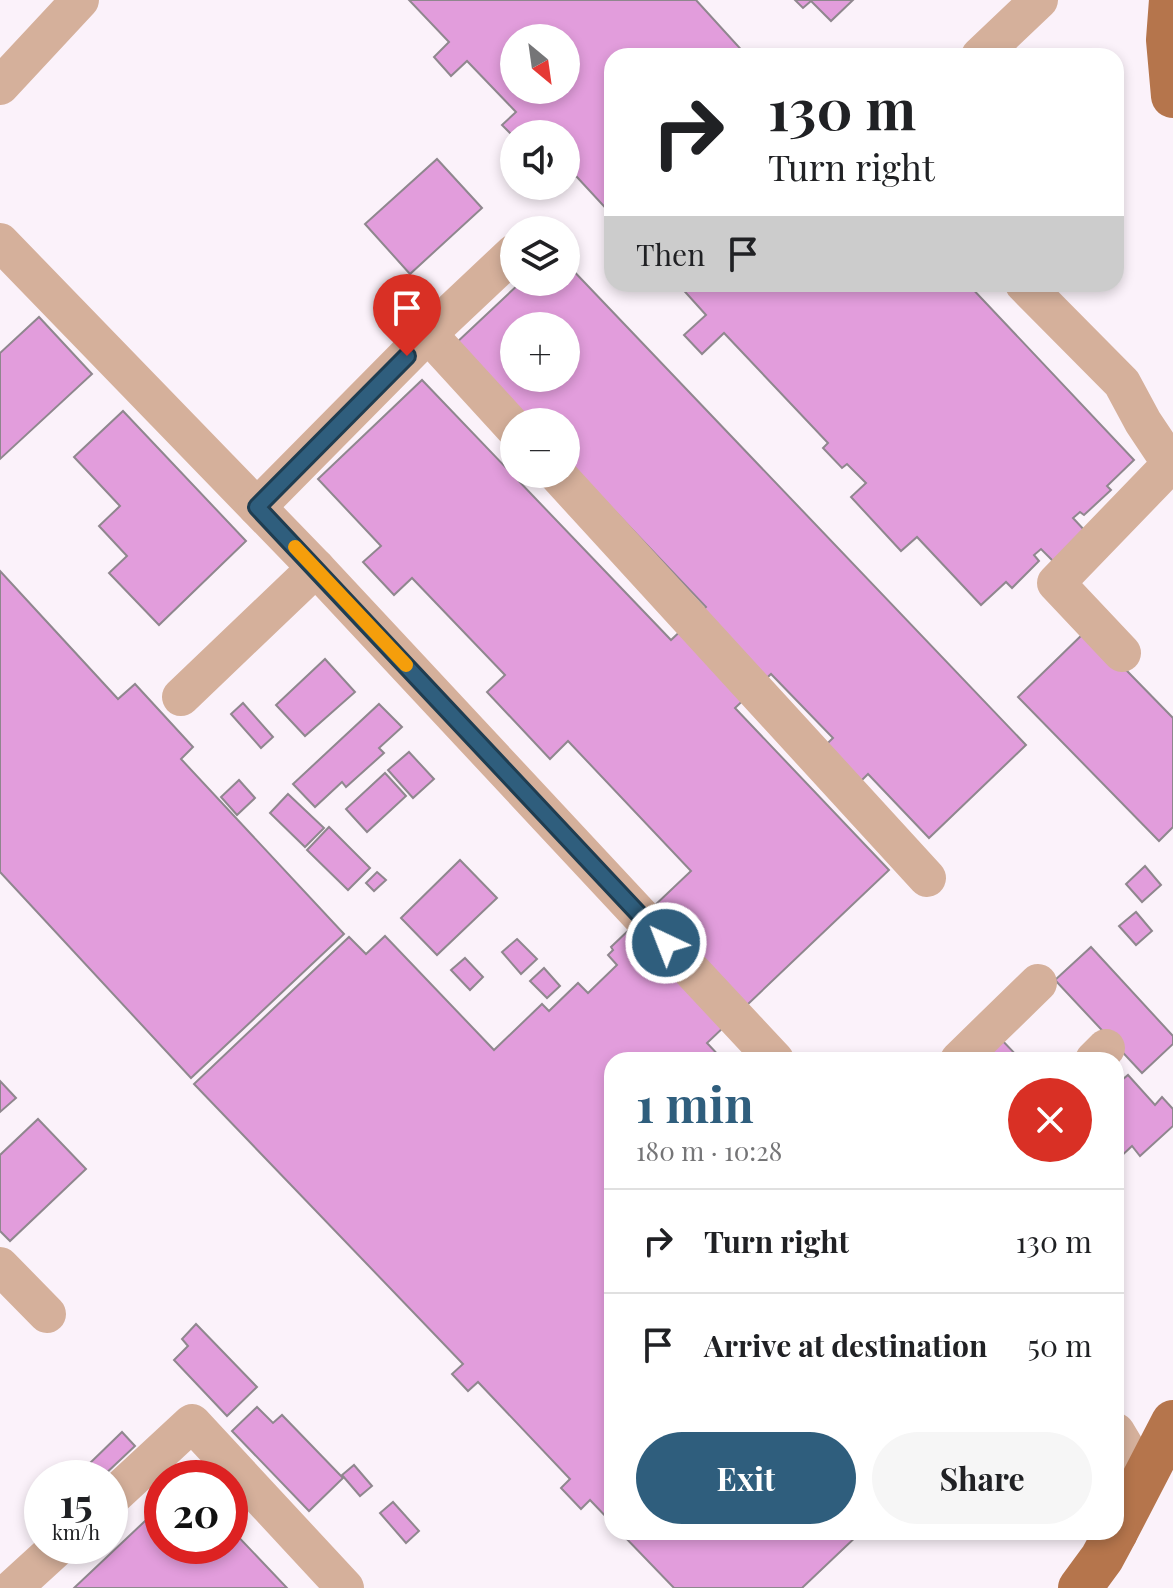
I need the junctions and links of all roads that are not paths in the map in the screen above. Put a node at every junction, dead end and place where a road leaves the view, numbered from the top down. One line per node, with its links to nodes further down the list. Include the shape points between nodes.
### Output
1 (80, 0): 5 (street)
2 (1039, 0): 4 (street)
3 (1171, 0): 6 (main road)
4 (988, 48)
5 (0, 86)
6 (1173, 96)
7 (0, 242): 13 (street)
8 (500, 266): 10 (street)
9 (1032, 292): 15 (street, via 1122,383 1171,464 1056,583)
10 (428, 334): 11 (street); 13 (street)
11 (500, 413)
12 (570, 488): 17 (street)
13 (257, 507): 14 (street)
14 (316, 568): 16 (street); 19 (street)
15 (1122, 653)
16 (181, 697)
17 (927, 878)
18 (1038, 983): 20 (street)
19 (768, 1052)
20 (967, 1052)
21 (0, 1266): 22 (street)
22 (47, 1314)
23 (1173, 1422): 25 (main road)
24 (1124, 1445): 25 (street)
25 (1144, 1479): 27 (main road)
26 (128, 1482): 31 (street, via 192,1423)
27 (1124, 1517)
28 (1112, 1540): 32 (main road)
29 (39, 1564): 30 (street)
30 (13, 1588)
31 (345, 1588)
32 (1080, 1588)

